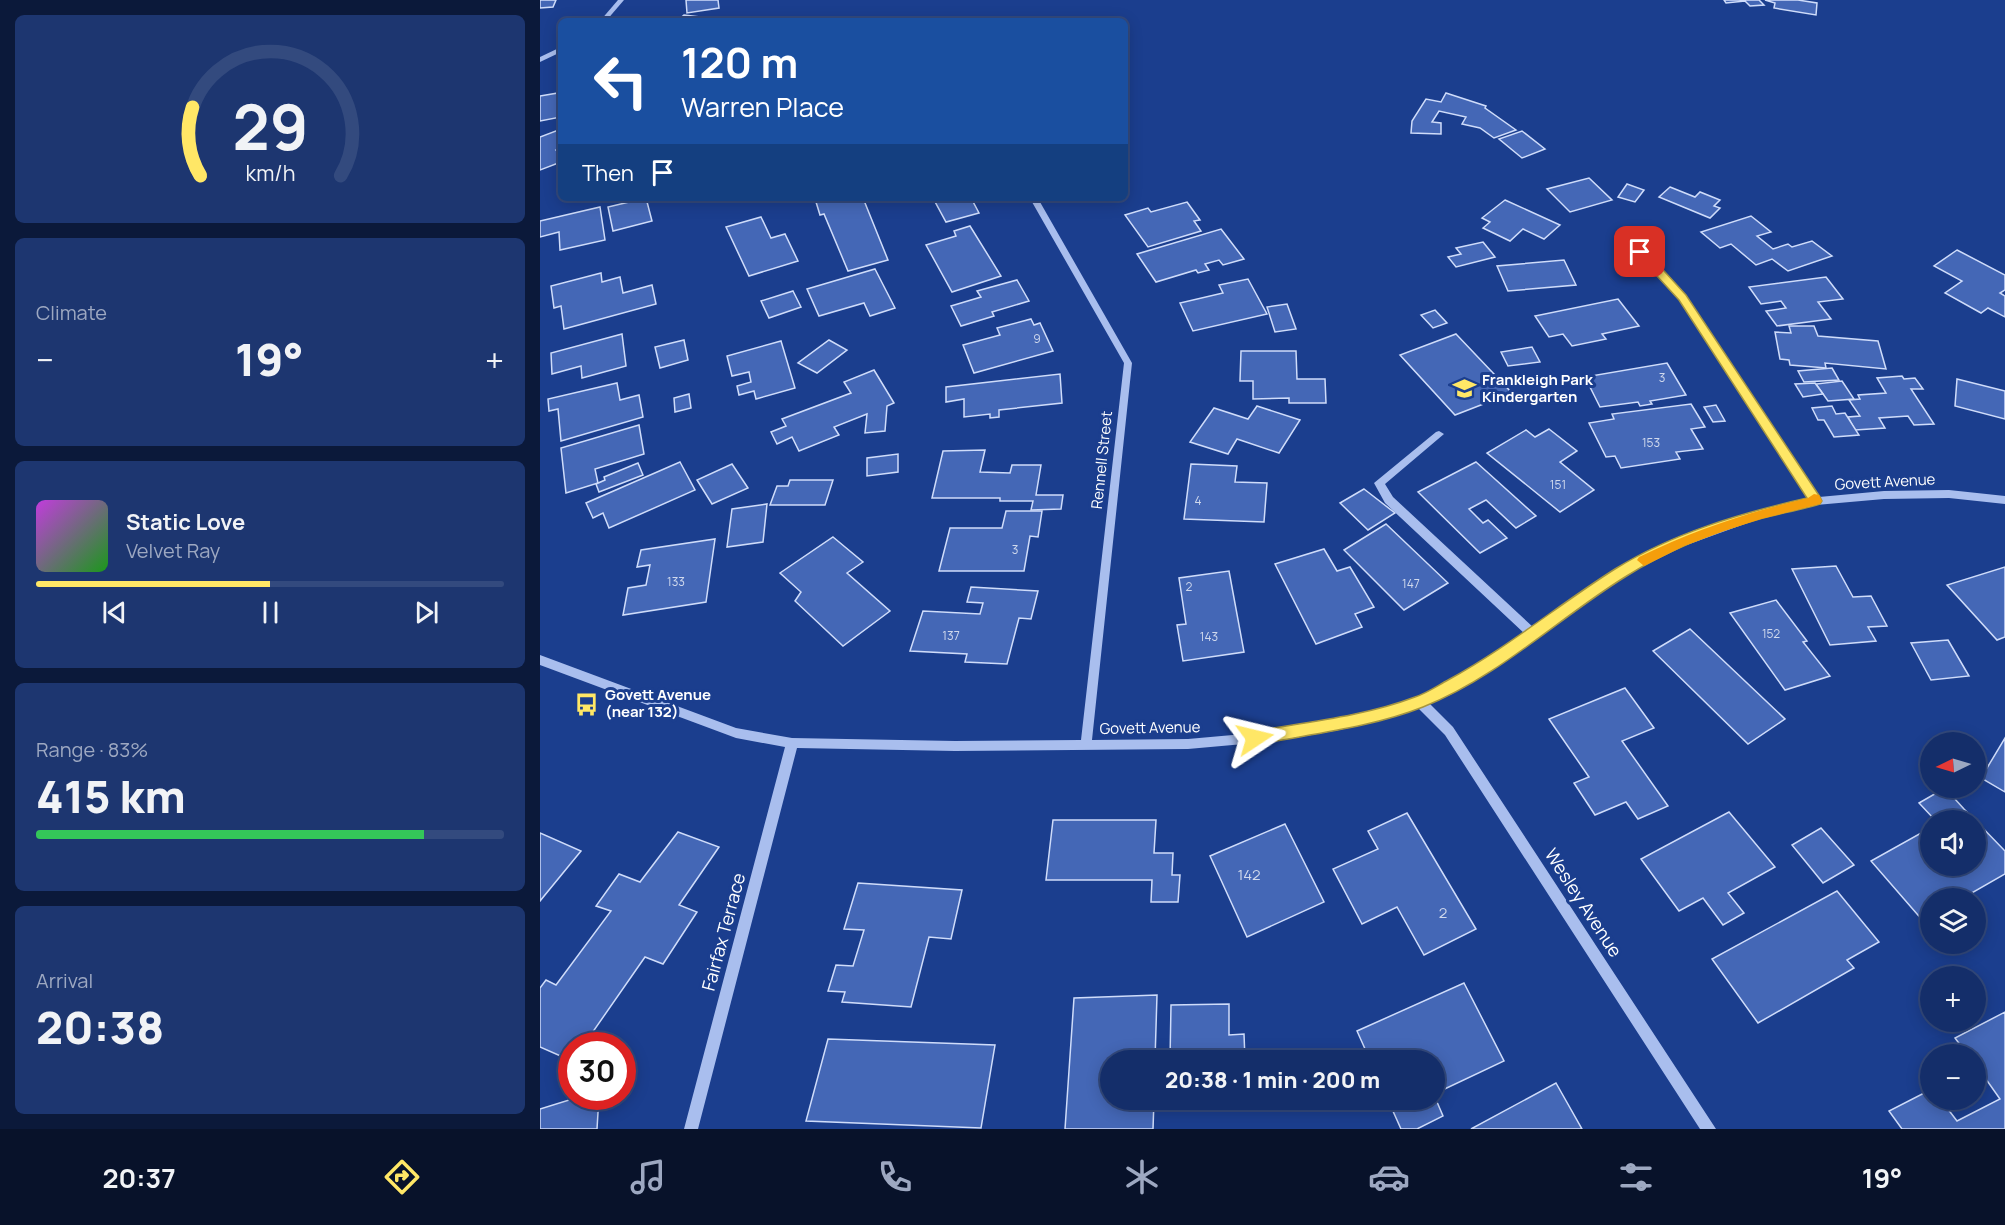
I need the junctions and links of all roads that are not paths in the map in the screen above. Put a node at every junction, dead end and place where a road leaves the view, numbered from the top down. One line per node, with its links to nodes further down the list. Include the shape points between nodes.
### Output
1 (621, 0): 2 (street)
2 (606, 18)
3 (558, 51): 4 (street)
4 (540, 60)
5 (1036, 202): 14 (street, Rennell Street, via 1128,363)
6 (1640, 252): 9 (street, via 1683,297)
7 (1439, 434): 10 (street, via 1379,483 1389,500)
8 (2005, 500): 9 (street, Govett Avenue, via 1927,494)
9 (1816, 501): 10 (street, Govett Avenue, via 1760,514 1680,543 1621,572)
10 (1534, 635): 12 (street, Govett Avenue, via 1490,665)
11 (540, 660): 13 (street, Govett Avenue, via 736,733)
12 (1420, 702): 14 (street, Govett Avenue, via 1369,717 1255,738 1188,744); 16 (street, Wesley Avenue, via 1449,731)
13 (792, 743): 14 (street, Govett Avenue); 15 (street, Fairfax Terrace)
14 (1086, 744)
15 (691, 1129)
16 (1709, 1129)

